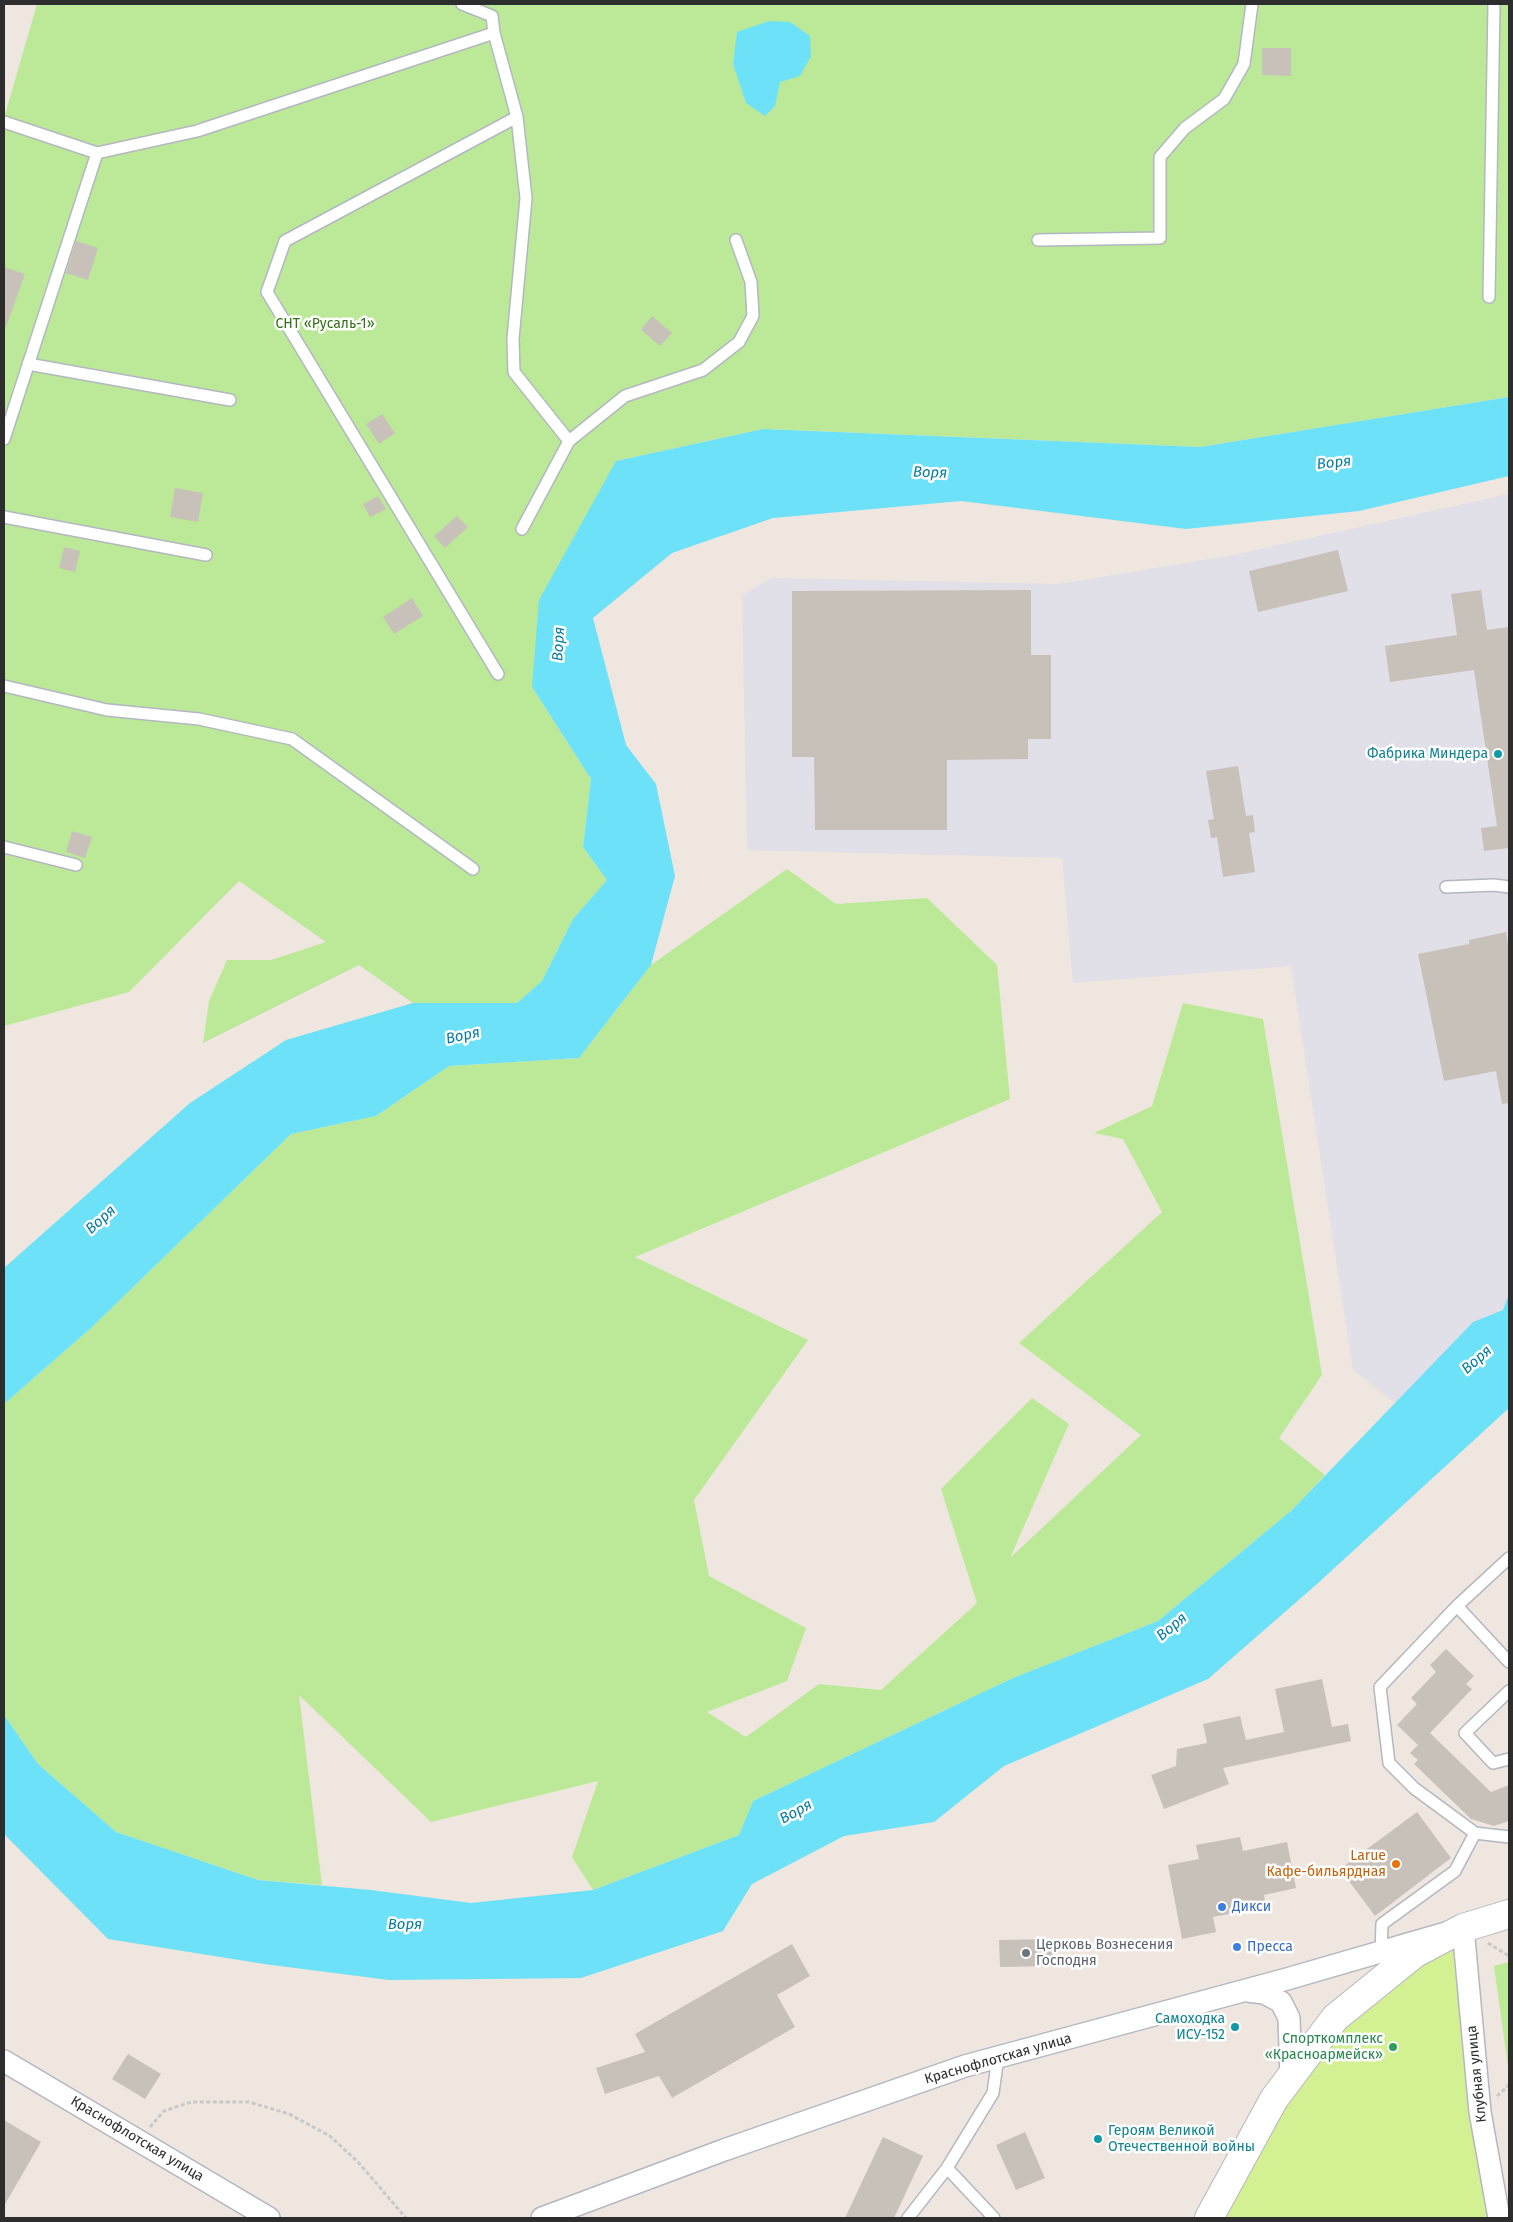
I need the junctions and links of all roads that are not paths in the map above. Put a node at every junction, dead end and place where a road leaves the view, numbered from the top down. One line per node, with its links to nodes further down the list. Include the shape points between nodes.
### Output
1 (462, 4): 5 (lane)
2 (493, 4): 5 (lane)
3 (1252, 4): 11 (lane, via 1244,64 1224,99 1185,128 1160,157 1160,238)
4 (1494, 4): 12 (lane)
5 (486, 14): 6 (lane, via 492,16)
6 (494, 33): 7 (lane); 9 (lane, via 197,131)
7 (518, 118): 16 (lane, via 526,198 513,339 514,372); 20 (lane, via 284,241 267,292)
8 (4, 122): 9 (lane)
9 (96, 153): 13 (lane)
10 (736, 240): 16 (lane, via 751,282 753,316 739,342 703,370 625,396)
11 (1038, 240)
12 (1489, 297)
13 (28, 364): 14 (lane); 15 (lane)
14 (230, 400)
15 (4, 440)
16 (570, 441): 18 (lane)
17 (4, 517): 19 (lane)
18 (522, 529)
19 (206, 555)
20 (498, 674)
21 (4, 686): 24 (lane, via 107,710 199,719 292,739)
22 (4, 847): 23 (lane)
23 (76, 865)
24 (472, 869)
25 (1446, 887): 26 (lane)
26 (1509, 887)
27 (1509, 1558): 28 (lane)
28 (1457, 1606): 29 (lane); 32 (lane, via 1380,1686 1389,1762 1414,1788)
29 (1509, 1662)
30 (1509, 1691): 31 (lane, via 1466,1733 1493,1763)
31 (1509, 1759)
32 (1475, 1833): 33 (lane); 36 (lane, via 1455,1871 1382,1924)
33 (1509, 1837)
34 (1509, 1914): 35 (main road)
35 (1463, 1928): 36 (street, Краснофлотская улица); 40 (main road, via 1414,1954 1335,2018); 47 (street, Клубная улица, via 1480,2112)
36 (1381, 1952): 37 (street, Краснофлотская улица)
37 (1245, 1991): 38 (street, Краснофлотская улица); 40 (street, via 1264,1992 1281,2002 1289,2018)
38 (998, 2057): 41 (lane, via 993,2093); 43 (street, Краснофлотская улица, via 724,2150)
39 (4, 2061): 42 (street, Краснофлотская улица)
40 (1291, 2077): 46 (main road, via 1274,2099)
41 (947, 2168): 44 (lane); 45 (lane)
42 (269, 2218)
43 (542, 2218)
44 (908, 2218)
45 (994, 2218)
46 (1209, 2218)
47 (1499, 2218)

